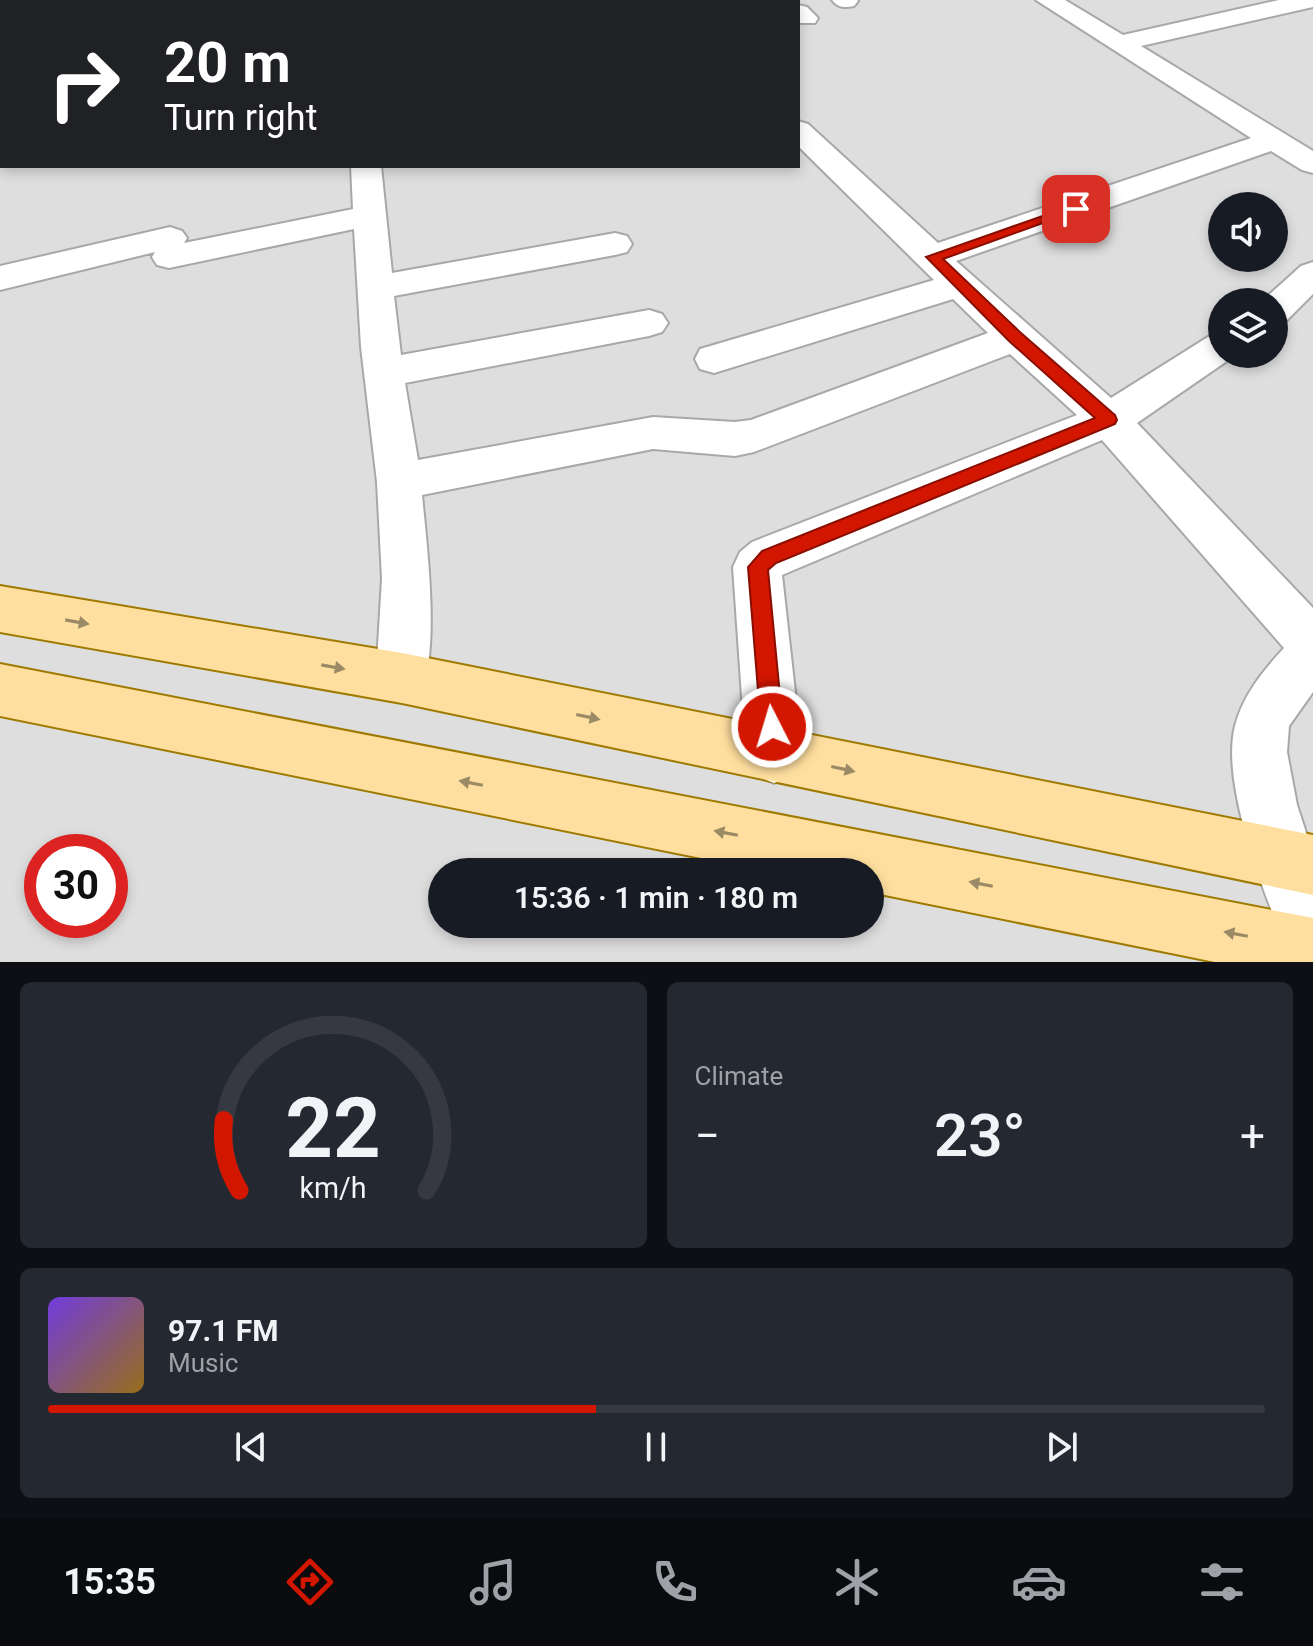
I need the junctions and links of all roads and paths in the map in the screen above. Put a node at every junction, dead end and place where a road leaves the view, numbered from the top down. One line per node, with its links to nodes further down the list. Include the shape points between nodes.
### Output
1 (1048, 0): 3 (street)
2 (1310, 1): 3 (street)
3 (1118, 44): 5 (street)
4 (800, 132): 10 (street)
5 (1275, 140): 6 (street); 10 (street)
6 (1313, 164)
7 (366, 168): 8 (street)
8 (370, 216): 12 (street); 14 (street)
9 (615, 244): 14 (street)
10 (933, 257): 13 (street)
11 (1313, 274): 15 (street)
12 (0, 278)
13 (961, 284): 17 (street); 19 (street)
14 (375, 288): 20 (street)
15 (1288, 298)
16 (649, 323): 20 (street)
17 (1015, 337): 21 (street); 22 (street, via 754,436 653,433)
18 (1208, 356): 21 (street)
19 (714, 359)
20 (384, 373): 22 (street)
21 (1109, 420): 24 (street); 28 (street, via 769,557 757,567)
22 (399, 482): 26 (street, via 406,579)
23 (0, 609): 26 (main road, one-way to 26)
24 (1313, 644)
25 (1313, 653): 29 (street, via 1261,726 1260,773)
26 (402, 678): 28 (main road, one-way to 28)
27 (0, 690): 31 (main road, one-way to 27)
28 (774, 755): 29 (main road, one-way to 29)
29 (1300, 862): 30 (street)
30 (1313, 936)
31 (1313, 950)

